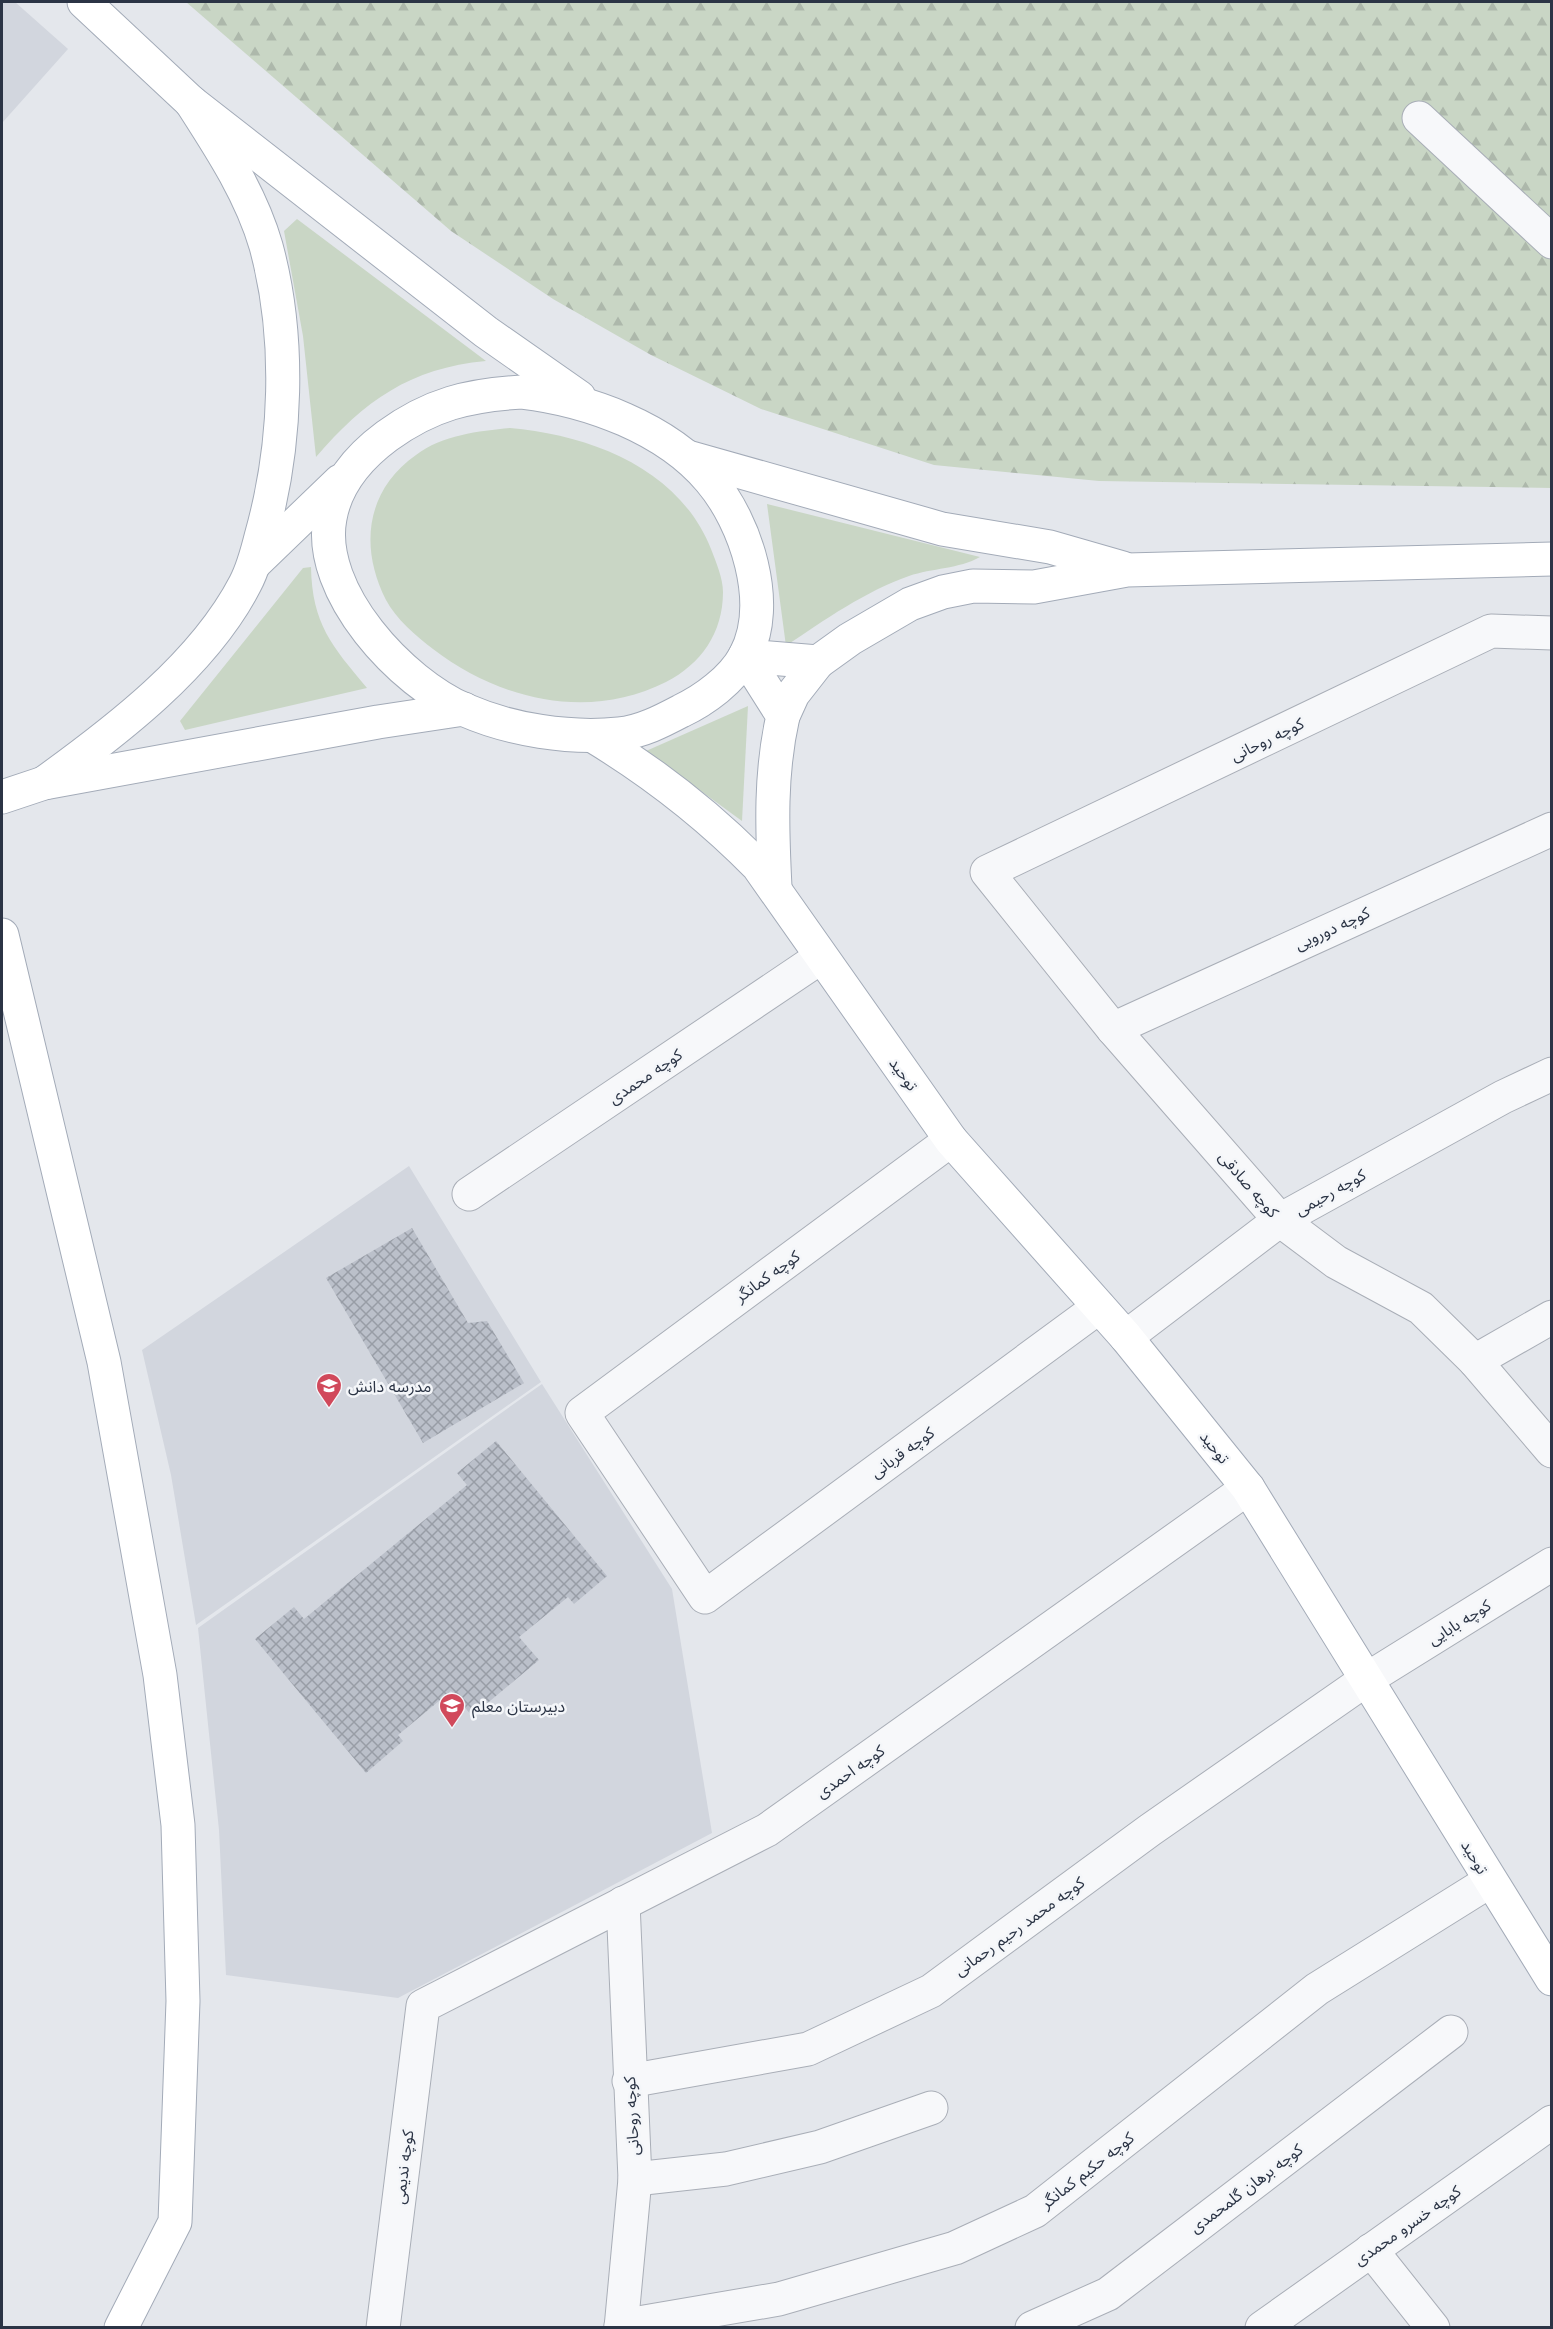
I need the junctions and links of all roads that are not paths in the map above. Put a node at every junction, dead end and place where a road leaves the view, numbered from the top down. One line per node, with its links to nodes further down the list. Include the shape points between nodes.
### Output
1 (84, 2): 2 (main road)
2 (191, 102): 5 (main road, via 486,332); 9 (main road, via 243,189 265,245 278,306 282,348 275,473)
3 (1419, 118): 4 (street)
4 (1551, 242)
5 (593, 407): 6 (main road, via 630,423); 7 (main road, via 552,395 480,394 410,419 374,445)
6 (687, 457): 10 (main road, via 942,529 1050,547); 12 (main road, via 723,497 746,552 756,616)
7 (351, 469): 9 (main road); 14 (main road, via 329,520 334,569 346,599 385,651 420,683)
8 (1551, 559): 10 (main road)
9 (253, 566): 17 (main road, via 230,609 180,668 130,717)
10 (1127, 570): 13 (main road, via 1034,587 973,586 943,592 882,619)
11 (1551, 633): 20 (street, کوچه روحانی, via 1491,631)
12 (745, 656): 13 (main road); 15 (main road); 16 (main road, via 710,693 688,708 623,734)
13 (818, 662): 15 (main road, via 793,694)
14 (464, 710): 16 (main road, via 539,731); 17 (main road)
15 (783, 716): 21 (main road, via 774,756 771,818)
16 (593, 736): 21 (main road, توحید, via 639,764 687,801 734,841)
17 (44, 783): 18 (main road)
18 (2, 797)
19 (1551, 829): 24 (street, کوچه دورویی)
20 (987, 872): 24 (street, کوچه صادقی)
21 (775, 887): 23 (main road, توحید)
22 (2, 935): 49 (main road, via 104,1362 160,1675 178,1825 183,2001 175,2222)
23 (820, 957): 26 (main road, توحید); 27 (street, کوچه محمدی)
24 (1113, 1029): 28 (street, کوچه صادقی)
25 (1551, 1074): 28 (street, کوچه رحیمی)
26 (951, 1140): 29 (main road, توحید); 36 (street, کوچه کمانگر, via 582,1413)
27 (469, 1194)
28 (1280, 1220): 31 (street, کوچه رحیمی); 32 (street, کوچه صادقی, via 1336,1262 1421,1308)
29 (1099, 1307): 31 (main road, توحید); 36 (street, کوچه قربانی)
30 (1551, 1317): 32 (street)
31 (1126, 1337): 34 (main road, توحید)
32 (1475, 1361): 33 (street, کوچه صادقی)
33 (1551, 1451)
34 (1248, 1488): 37 (main road, توحید); 39 (street, کوچه احمدی, via 767,1830)
35 (1551, 1564): 37 (street, کوچه بابایی)
36 (705, 1597)
37 (1367, 1679): 38 (main road, توحید); 43 (street, کوچه محمد رحیم رحمانی, via 1149,1830 932,1991 808,2049)
38 (1490, 1881): 40 (main road, توحید); 48 (street, کوچه حکیم کمانگر, via 1317,1989 1035,2211 955,2248 778,2299)
39 (623, 1903): 41 (street, کوچه احمدی); 43 (street, کوچه روحانی)
40 (1551, 1979)
41 (423, 2006): 50 (street, کوچه ندیمی)
42 (1451, 2032): 51 (street, کوچه برهان گلمحمدی, via 1108,2294)
43 (630, 2081): 46 (street, کوچه روحانی)
44 (932, 2108): 46 (street, via 820,2147 726,2169)
45 (1551, 2122): 47 (street, کوچه خسرو محمدی)
46 (635, 2179): 48 (street, کوچه روحانی)
47 (1371, 2250): 52 (street, کوچه خسرو محمدی); 53 (street)
48 (621, 2327)
49 (122, 2328)
50 (383, 2328)
51 (1032, 2328)
52 (1262, 2328)
53 (1433, 2328)

